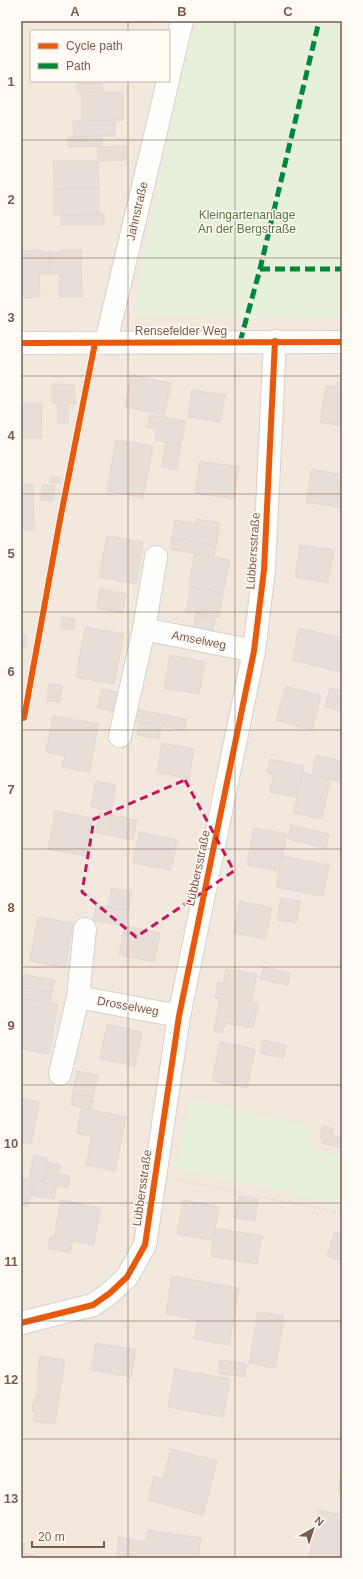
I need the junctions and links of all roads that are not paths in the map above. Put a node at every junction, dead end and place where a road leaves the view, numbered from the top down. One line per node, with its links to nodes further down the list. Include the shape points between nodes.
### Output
1 (182, 21): 2 (street)
2 (170, 71)
3 (168, 82): 5 (street, Jahnstraße)
4 (275, 341): 5 (street, Rensefelder Weg); 6 (street, Rensefelder Weg); 10 (street, Lübbersstraße, via 264,570)
5 (106, 342): 7 (street, Rensefelder Weg)
6 (342, 342)
7 (21, 343)
8 (156, 557): 9 (street)
9 (144, 629): 10 (street, Amselweg); 11 (street)
10 (254, 651): 14 (street, Lübbersstraße)
11 (120, 736)
12 (85, 929): 13 (street)
13 (78, 997): 14 (street, Drosselweg); 15 (street)
14 (179, 1016): 16 (street, Lübbersstraße, via 145,1245 127,1277 93,1305)
15 (60, 1074)
16 (21, 1323)

